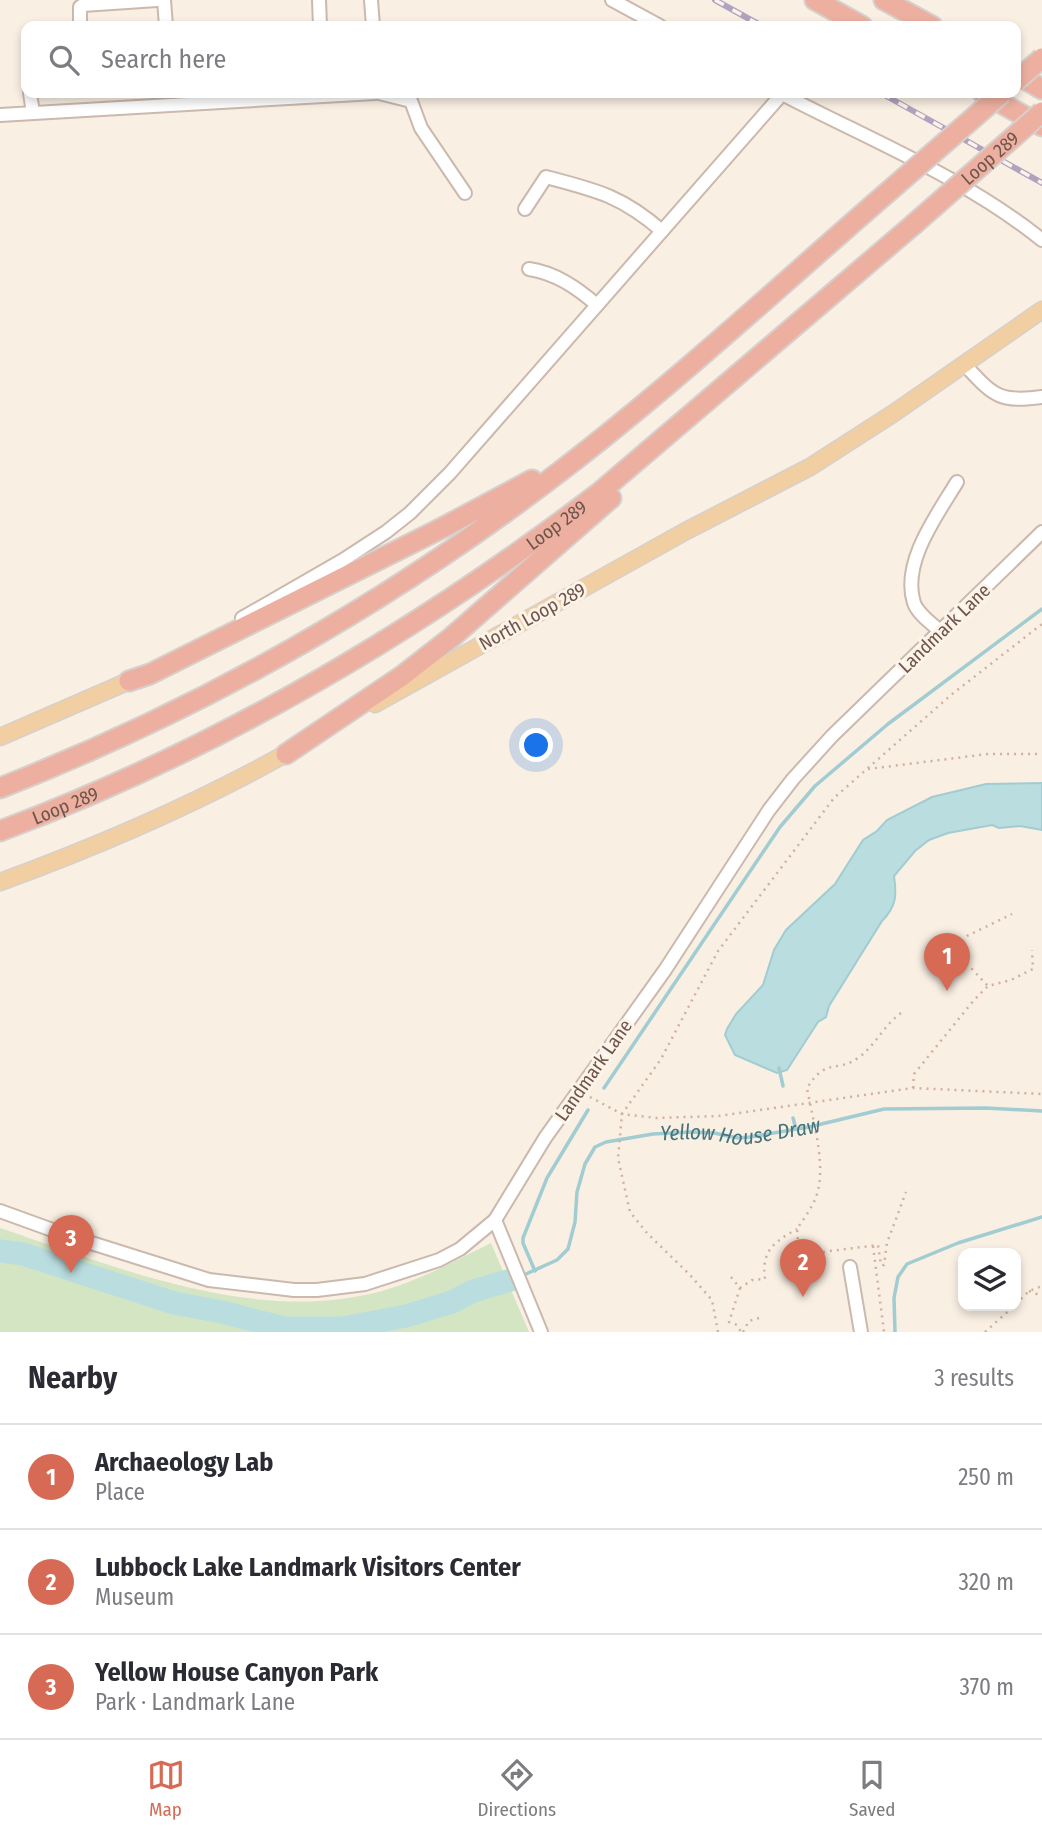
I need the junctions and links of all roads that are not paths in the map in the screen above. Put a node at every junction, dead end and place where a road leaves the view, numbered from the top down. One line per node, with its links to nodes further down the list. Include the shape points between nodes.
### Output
1 (157, 0): 10 (street, via 83,5)
2 (164, 0): 11 (street)
3 (319, 0): 12 (street)
4 (372, 0): 13 (street)
5 (612, 0): 14 (street)
6 (815, 0): 8 (highway)
7 (884, 0): 9 (highway)
8 (836, 5): 15 (highway)
9 (911, 8): 16 (highway)
10 (80, 21)
11 (166, 21)
12 (320, 21)
13 (373, 21)
14 (651, 21)
15 (856, 21)
16 (926, 21)
17 (1042, 58): 18 (highway, bridge)
18 (1021, 77)
19 (1021, 77): 20 (highway)
20 (1042, 89)
21 (31, 98): 30 (street)
22 (193, 98): 28 (street)
23 (398, 98): 33 (street, via 411,101 421,128)
24 (777, 98): 35 (street)
25 (791, 98): 36 (street, via 961,186)
26 (992, 98): 32 (highway)
27 (996, 98): 43 (highway, Loop 289, bridge)
28 (156, 99): 30 (street)
29 (1042, 112): 41 (highway, Loop 289, bridge)
30 (33, 113): 31 (street)
31 (0, 115)
32 (1042, 125)
33 (465, 193)
34 (525, 209): 35 (street, via 546,177 602,192 641,212)
35 (662, 231): 38 (street)
36 (1042, 240)
37 (529, 269): 38 (street, via 574,286)
38 (597, 304): 47 (street, via 410,513 343,560)
39 (1042, 310): 40 (main road, North Loop 289)
40 (964, 364): 42 (street, via 990,393 1016,400); 49 (main road, North Loop 289, via 810,467)
41 (724, 388): 49 (highway, via 627,484 452,637); 51 (highway, Loop 289, via 548,532 354,661 149,769)
42 (1042, 397)
43 (621, 422): 47 (highway, via 538,477 454,522); 50 (highway, Loop 289, via 452,550 330,628 171,713)
44 (957, 482): 46 (street, via 913,565 915,605)
45 (1042, 532): 46 (street, Landmark Lane)
46 (940, 631): 54 (street, Landmark Lane, via 832,736 769,810 665,970 545,1138)
47 (129, 681): 48 (main road)
48 (0, 737)
49 (286, 754): 52 (main road, North Loop 289, via 132,829)
50 (0, 788)
51 (0, 831)
52 (0, 882)
53 (0, 1211): 54 (street, Landmark Lane, via 209,1280 294,1290 341,1288 404,1273 460,1249)
54 (495, 1220): 56 (street)
55 (850, 1267): 57 (street)
56 (541, 1332)
57 (861, 1332)

